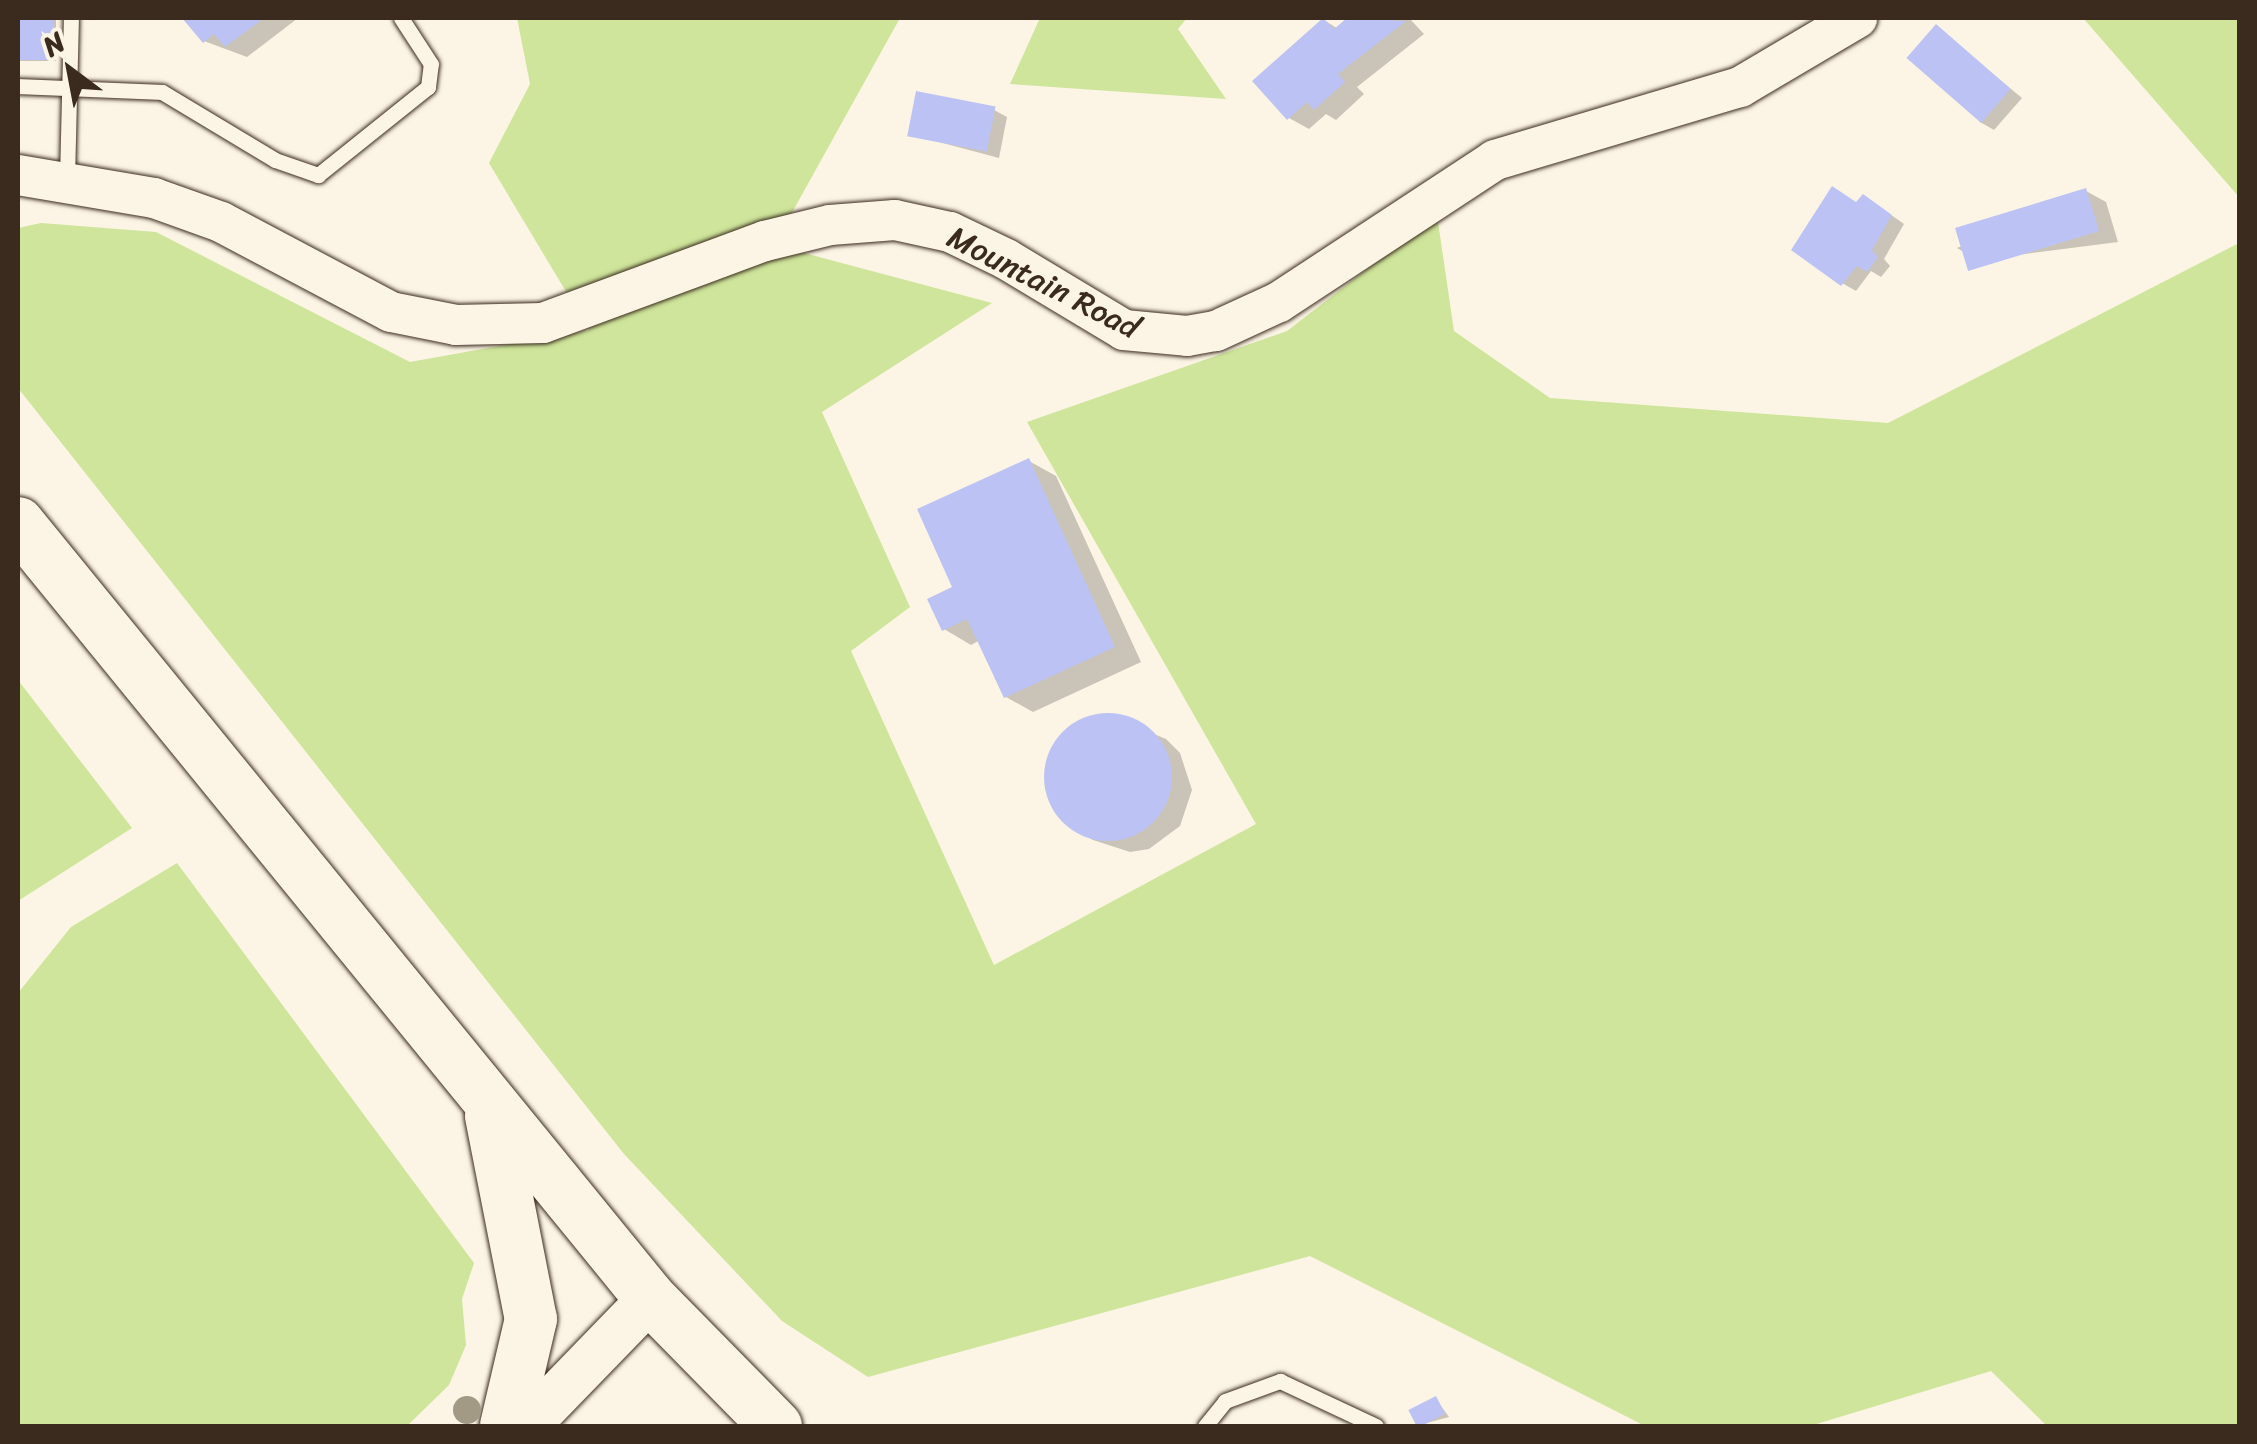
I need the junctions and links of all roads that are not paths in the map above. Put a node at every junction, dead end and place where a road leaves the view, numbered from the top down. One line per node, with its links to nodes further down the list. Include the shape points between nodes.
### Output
1 (71, 18): 5 (lane)
2 (401, 18): 5 (lane, via 431,64 428,87 325,172 300,173 162,92)
3 (1857, 18): 7 (street, Mountain Road, via 1740,87 1495,160 1278,302 1187,336 1124,330 1006,258 950,232 894,220 830,225 765,242 544,323 456,325 362,300 204,215)
4 (18, 86): 5 (lane)
5 (71, 86): 7 (lane)
6 (18, 175): 7 (street, Mountain Road)
7 (68, 179)
8 (18, 523): 9 (highway)
9 (488, 1106): 10 (highway); 11 (highway, via 532,1319)
10 (650, 1298): 12 (main road); 13 (highway)
11 (506, 1426)
12 (526, 1426)
13 (776, 1426)
14 (1205, 1426): 15 (lane, via 1225,1401 1280,1381)
15 (1376, 1426)

